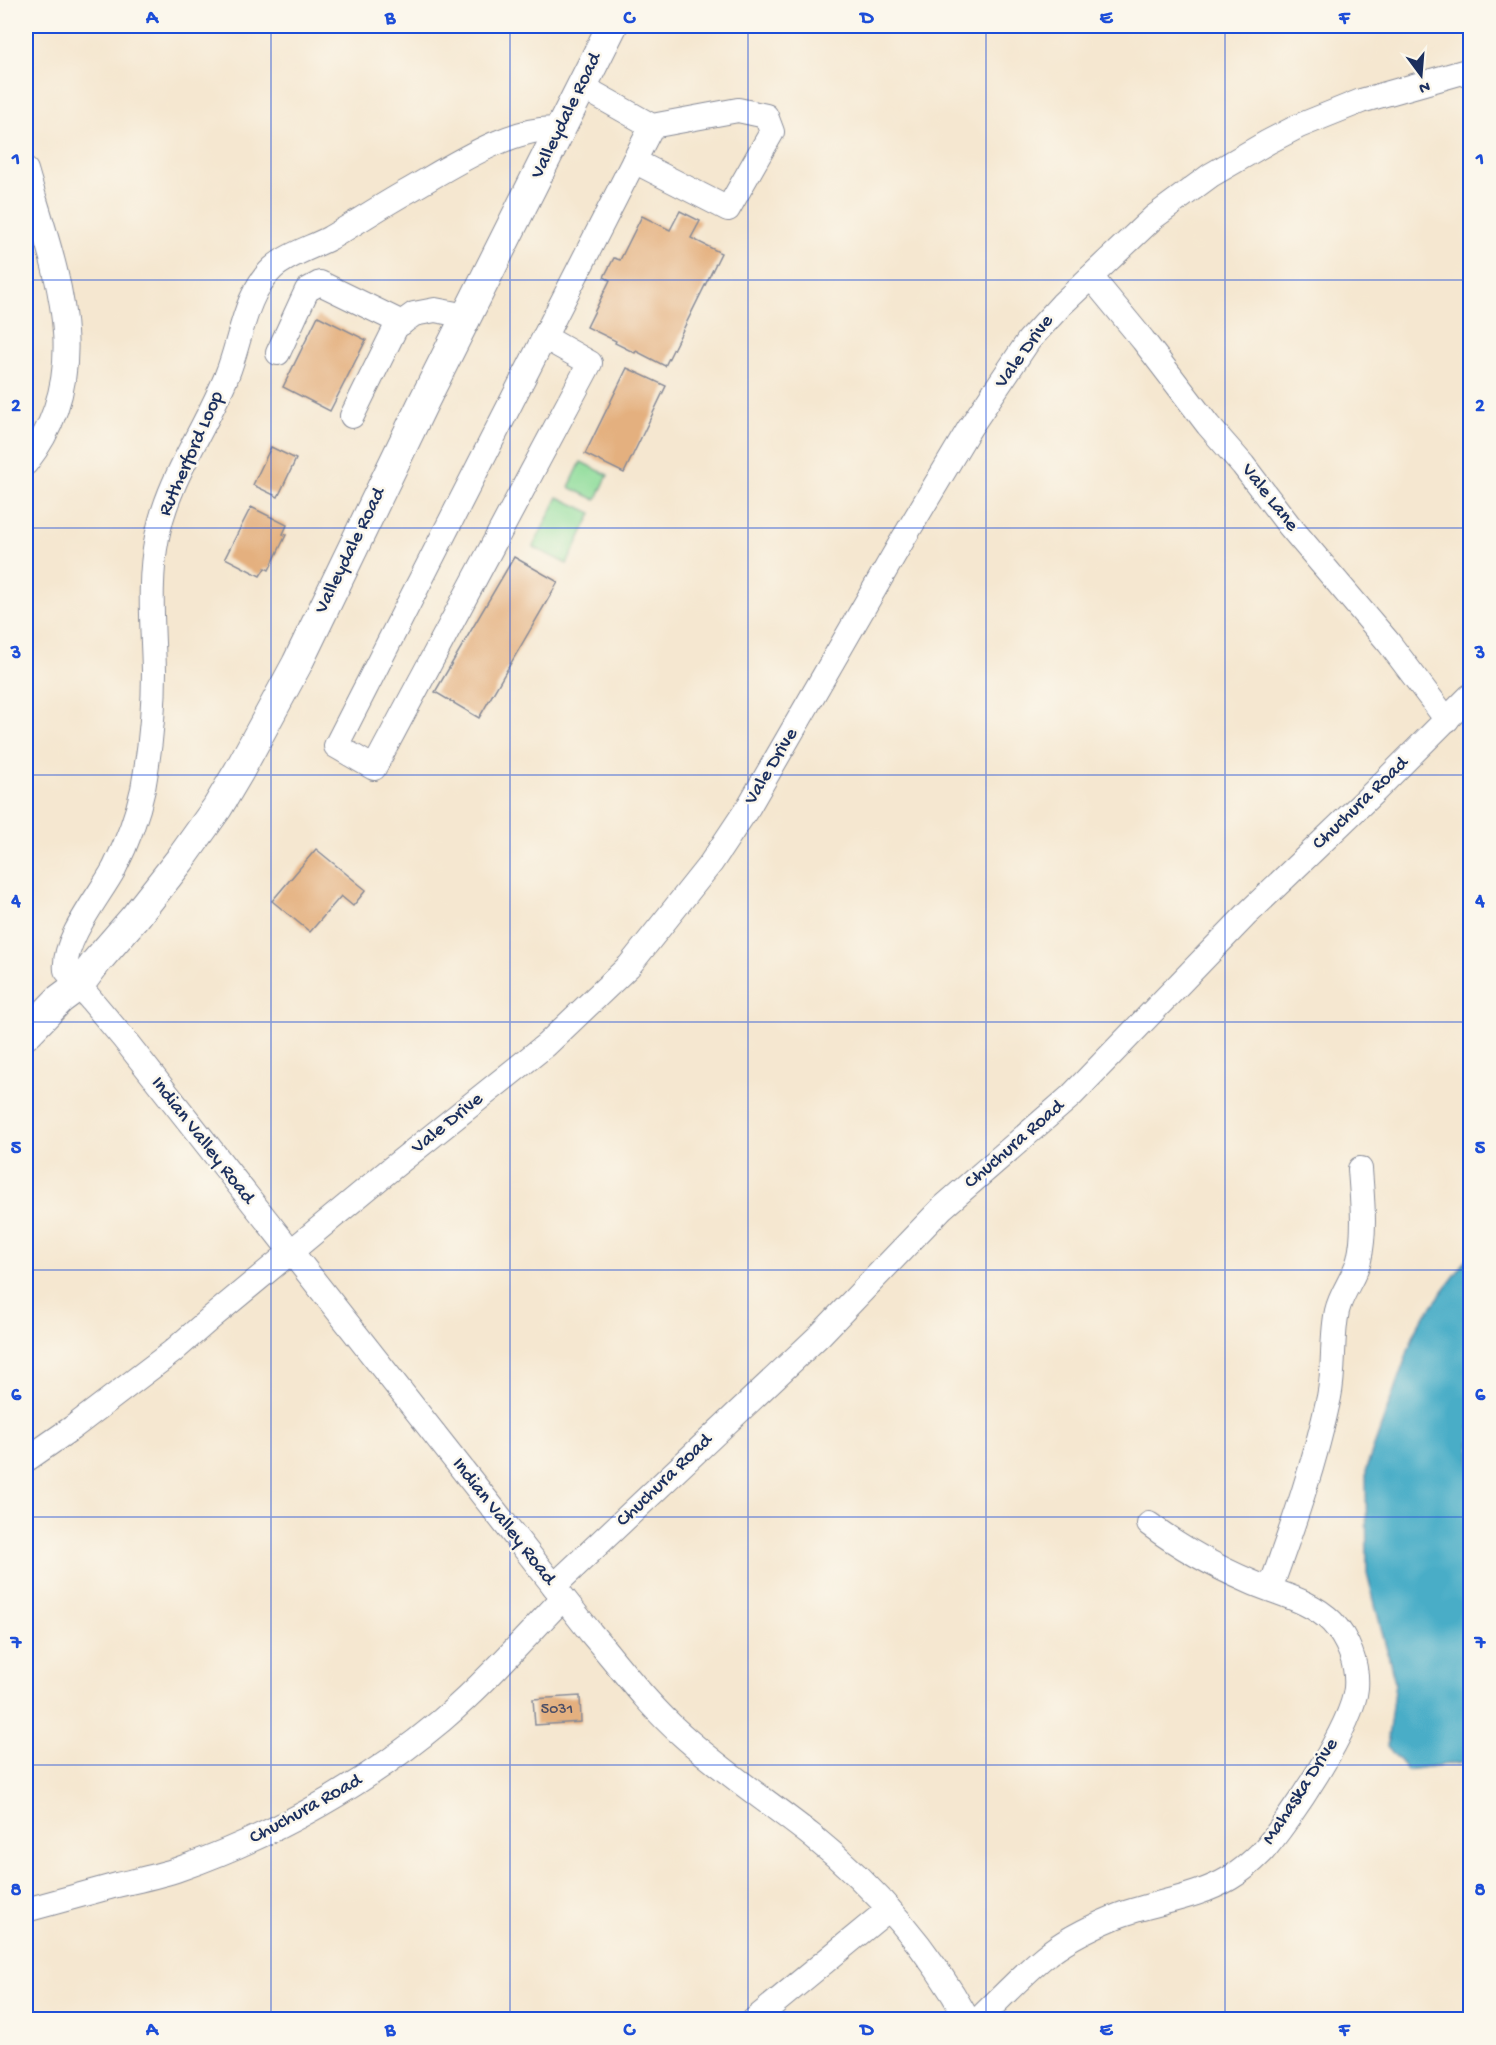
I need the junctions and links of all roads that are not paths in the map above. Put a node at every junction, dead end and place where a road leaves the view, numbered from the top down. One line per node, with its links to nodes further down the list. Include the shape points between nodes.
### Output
1 (612, 26): 3 (main road, Valleydale Road)
2 (1470, 70): 9 (street, Vale Drive, via 1361,101 1268,141 1211,175 1155,217)
3 (581, 86): 4 (street); 5 (main road, Valleydale Road)
4 (652, 126): 6 (street); 6 (street, via 738,110 766,116 772,132 728,209)
5 (560, 130): 10 (main road, Valleydale Road); 18 (street, Rutherford Loop, via 525,133 473,155 288,257 272,269 251,299 236,352 178,476 157,538 151,605 154,696 142,789 124,847 67,955 66,969)
6 (634, 161): 12 (street)
7 (26, 170): 8 (street)
8 (31, 206): 15 (street, via 64,306 67,345 60,395 52,419)
9 (1091, 277): 17 (street, Vale Lane, via 1288,524 1389,643); 21 (street, Vale Drive, via 1029,340 969,429 749,806 711,863 635,958 546,1045)
10 (467, 316): 11 (street, via 435,310 414,314); 18 (main road, Valleydale Road, via 297,664 240,771 180,860)
11 (402, 323): 13 (street, via 320,283 307,290); 14 (street, via 396,327)
12 (544, 337): 12 (street, via 336,746 374,768 590,363)
13 (278, 353)
14 (352, 416)
15 (26, 463)
16 (1470, 696): 17 (street, Chuchura Road)
17 (1447, 720): 25 (street, Chuchura Road, via 1246,914 1071,1096 942,1208 821,1334)
18 (79, 985): 19 (main road, Valleydale Road); 21 (street, Indian Valley Road)
19 (26, 1034)
20 (1360, 1169): 24 (street, via 1362,1239 1358,1262 1338,1308 1329,1398 1310,1476)
21 (290, 1253): 22 (street, Vale Drive, via 172,1352); 25 (street, Indian Valley Road)
22 (26, 1460)
23 (1149, 1524): 24 (street, Mahaska Drive, via 1179,1546)
24 (1270, 1589): 30 (street, Mahaska Drive, via 1317,1610 1332,1623 1347,1642 1356,1676 1349,1715 1302,1797 1262,1852 1231,1878 1115,1917 1078,1935 1045,1956)
25 (558, 1592): 26 (street, Indian Valley Road, via 668,1722 856,1874); 27 (street, Chuchura Road, via 487,1677 443,1719 399,1755 315,1809 269,1833 175,1870)
26 (889, 1909): 28 (street); 29 (street, Indian Valley Road, via 940,1974)
27 (26, 1910)
28 (754, 2019)
29 (968, 2019)
30 (978, 2019)

